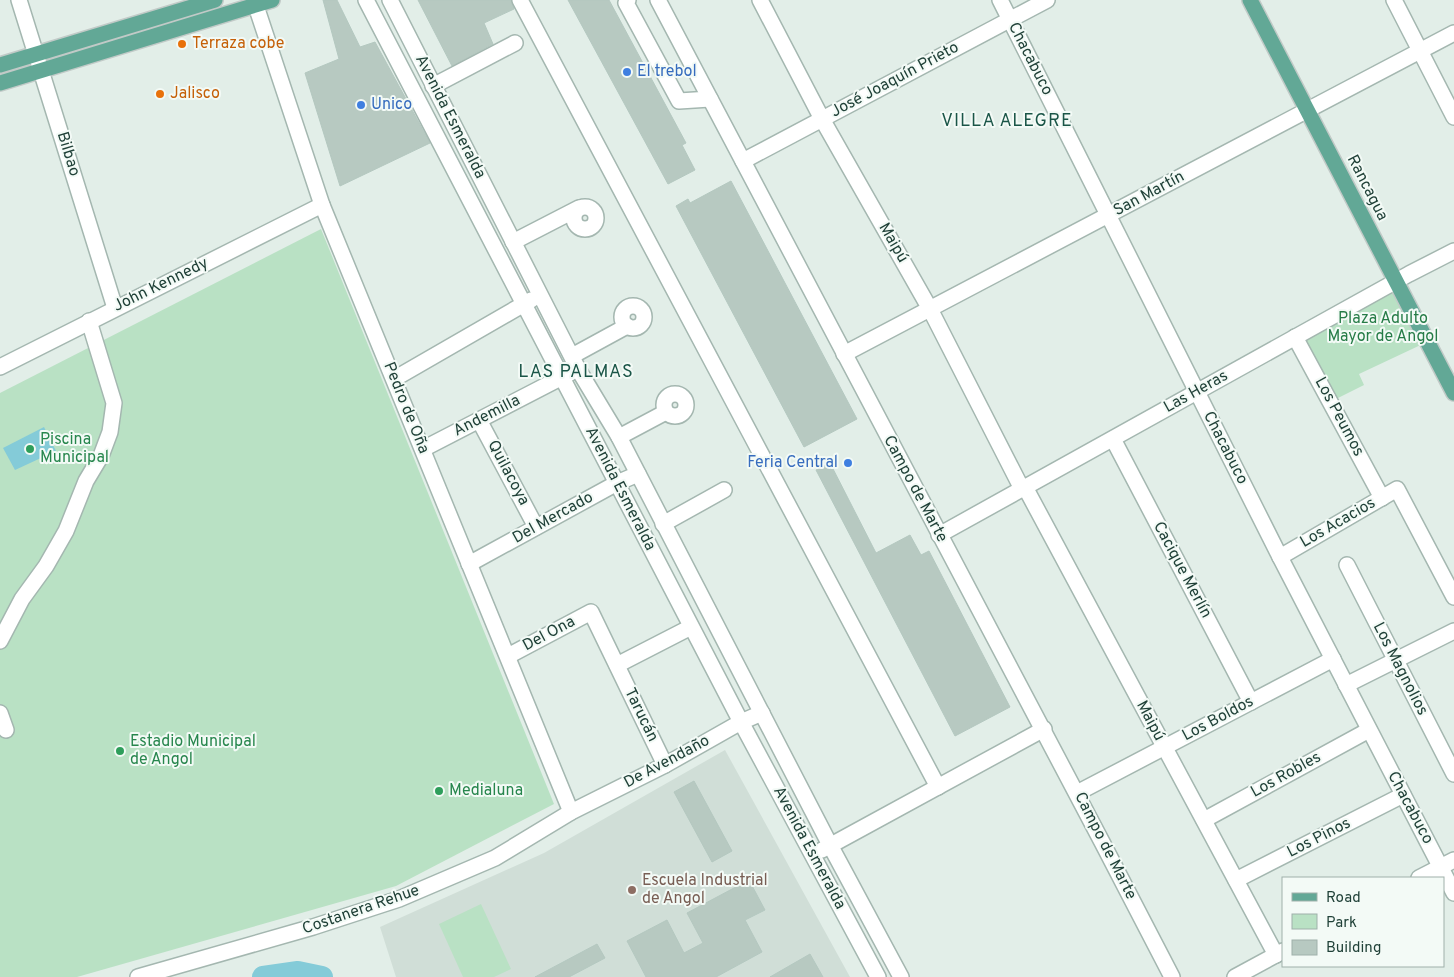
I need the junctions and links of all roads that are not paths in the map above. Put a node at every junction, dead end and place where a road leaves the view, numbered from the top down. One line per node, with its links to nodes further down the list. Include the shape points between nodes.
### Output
1 (19, 0): 19 (street, Bilbao)
2 (215, 0): 19 (main road)
3 (272, 0): 14 (main road)
4 (366, 0): 36 (street, Avenida Esmeralda)
5 (390, 0): 23 (street, Avenida Esmeralda)
6 (520, 0): 88 (street)
7 (628, 0): 24 (street, via 626,3 679,101)
8 (658, 0): 24 (street, Campo de Marte)
9 (760, 0): 27 (street, Maipú)
10 (1000, 0): 15 (street, Chacabuco)
11 (1047, 0): 15 (street, José Joaquín Prieto)
12 (1250, 0): 25 (main road, Rancagua)
13 (1394, 0): 18 (street)
14 (254, 3): 21 (main road); 29 (street, Pedro de Oña)
15 (1010, 19): 27 (street, José Joaquín Prieto); 31 (street, Chacabuco)
16 (1454, 33): 18 (street, San Martín)
17 (514, 43): 23 (street)
18 (1420, 51): 25 (street, San Martín); 26 (street)
19 (37, 54): 20 (main road); 21 (street, Bilbao)
20 (0, 65)
21 (43, 72): 22 (main road); 37 (street, Bilbao)
22 (0, 83)
23 (434, 86): 32 (street, Avenida Esmeralda)
24 (710, 99): 28 (street, Campo de Marte)
25 (1307, 111): 31 (street, San Martín); 34 (main road, Rancagua)
26 (1454, 117)
27 (822, 119): 28 (street, José Joaquín Prieto); 38 (street, Maipú)
28 (743, 161): 42 (street, Campo de Marte)
29 (322, 205): 37 (street, John Kennedy); 46 (street, Pedro de Oña)
30 (578, 208): 32 (street)
31 (1109, 215): 38 (street, San Martín); 47 (street, Chacabuco)
32 (514, 242): 35 (street, Avenida Esmeralda)
33 (1454, 251): 34 (street, Las Heras)
34 (1396, 281): 41 (street, Las Heras); 48 (main road, Rancagua)
35 (540, 295): 36 (street); 43 (street, Avenida Esmeralda)
36 (524, 305): 45 (street, Avenida Esmeralda); 46 (street)
37 (114, 308): 39 (street, John Kennedy)
38 (930, 309): 42 (street, San Martín); 56 (street, Maipú)
39 (89, 321): 44 (street, John Kennedy); 72 (street, via 114,403 110,432 60,543 22,599)
40 (627, 326): 43 (street, Andemilla)
41 (1295, 337): 47 (street, Las Heras); 58 (street, Los Peumos)
42 (844, 354): 61 (street, Campo de Marte)
43 (575, 362): 45 (street, Andemilla); 51 (street, Avenida Esmeralda)
44 (0, 367)
45 (562, 377): 50 (street, Andemilla); 55 (street, Avenida Esmeralda)
46 (394, 379): 53 (street, Pedro de Oña)
47 (1197, 392): 52 (street, Las Heras); 62 (street, Chacabuco)
48 (1454, 393)
49 (666, 412): 51 (street)
50 (480, 420): 53 (street, Andemilla); 60 (street, Quilacoya)
51 (619, 437): 54 (street, Avenida Esmeralda)
52 (1113, 438): 56 (street, Las Heras); 78 (street, Cacique Merlín)
53 (423, 449): 63 (street, Pedro de Oña)
54 (638, 474): 55 (street, Del Mercado); 59 (street, Avenida Esmeralda)
55 (617, 483): 60 (street, Del Mercado); 67 (street, Avenida Esmeralda)
56 (1023, 488): 61 (street, Las Heras); 85 (street, Maipú)
57 (724, 490): 59 (street)
58 (1382, 498): 62 (street, Los Acacios); 65 (street, Los Acacios, via 1397,489)
59 (663, 524): 66 (street, Avenida Esmeralda)
60 (536, 527): 63 (street, Del Mercado)
61 (940, 535): 82 (street, Campo de Marte)
62 (1280, 557): 74 (street, Chacabuco)
63 (469, 564): 73 (street, Pedro de Oña)
64 (1347, 565): 75 (street, Los Magnolios)
65 (1454, 597)
66 (703, 600): 67 (street); 69 (street, Avenida Esmeralda)
67 (683, 610): 71 (street, Avenida Esmeralda)
68 (591, 612): 73 (street, Del Ona); 76 (street, Tarucán)
69 (718, 629): 71 (street); 80 (street, Avenida Esmeralda)
70 (1454, 630): 75 (street)
71 (695, 633): 76 (street); 81 (street, Avenida Esmeralda)
72 (0, 641)
73 (508, 656): 91 (street, Pedro de Oña)
74 (1333, 659): 77 (street, Chacabuco); 78 (street, Los Boldos)
75 (1396, 661): 77 (street); 87 (street, Los Magnolios)
76 (617, 666): 86 (street, Tarucán)
77 (1346, 685): 84 (street, Chacabuco)
78 (1250, 702): 85 (street, Los Boldos)
79 (0, 713): 83 (street)
80 (762, 713): 81 (street, De Avendaño); 93 (street, Avenida Esmeralda)
81 (740, 722): 86 (street, De Avendaño); 94 (street, Avenida Esmeralda)
82 (1044, 729): 88 (street); 89 (street, Campo de Marte)
83 (6, 730)
84 (1369, 730): 90 (street, Chacabuco); 92 (street, Los Robles)
85 (1164, 747): 89 (street, Los Boldos); 92 (street, Maipú)
86 (665, 765): 91 (street, De Avendaño)
87 (1454, 774)
88 (938, 787): 93 (street)
89 (1077, 793): 105 (street, Campo de Marte)
90 (1403, 795): 96 (street, Chacabuco); 98 (street, Los Pinos)
91 (571, 812): 102 (street, Costanera Rehue, via 495,858 399,899)
92 (1204, 820): 98 (street, Maipú)
93 (830, 845): 94 (street); 104 (street, Avenida Esmeralda)
94 (813, 855): 103 (street, Avenida Esmeralda)
95 (1454, 860): 96 (street)
96 (1440, 867): 97 (street); 99 (street, Chacabuco)
97 (1421, 877)
98 (1236, 880): 100 (street, Maipú)
99 (1454, 893)
100 (1279, 953): 101 (street)
101 (1252, 973): 106 (street)
102 (138, 977)
103 (878, 977)
104 (901, 977)
105 (1172, 977)
106 (1235, 977)

